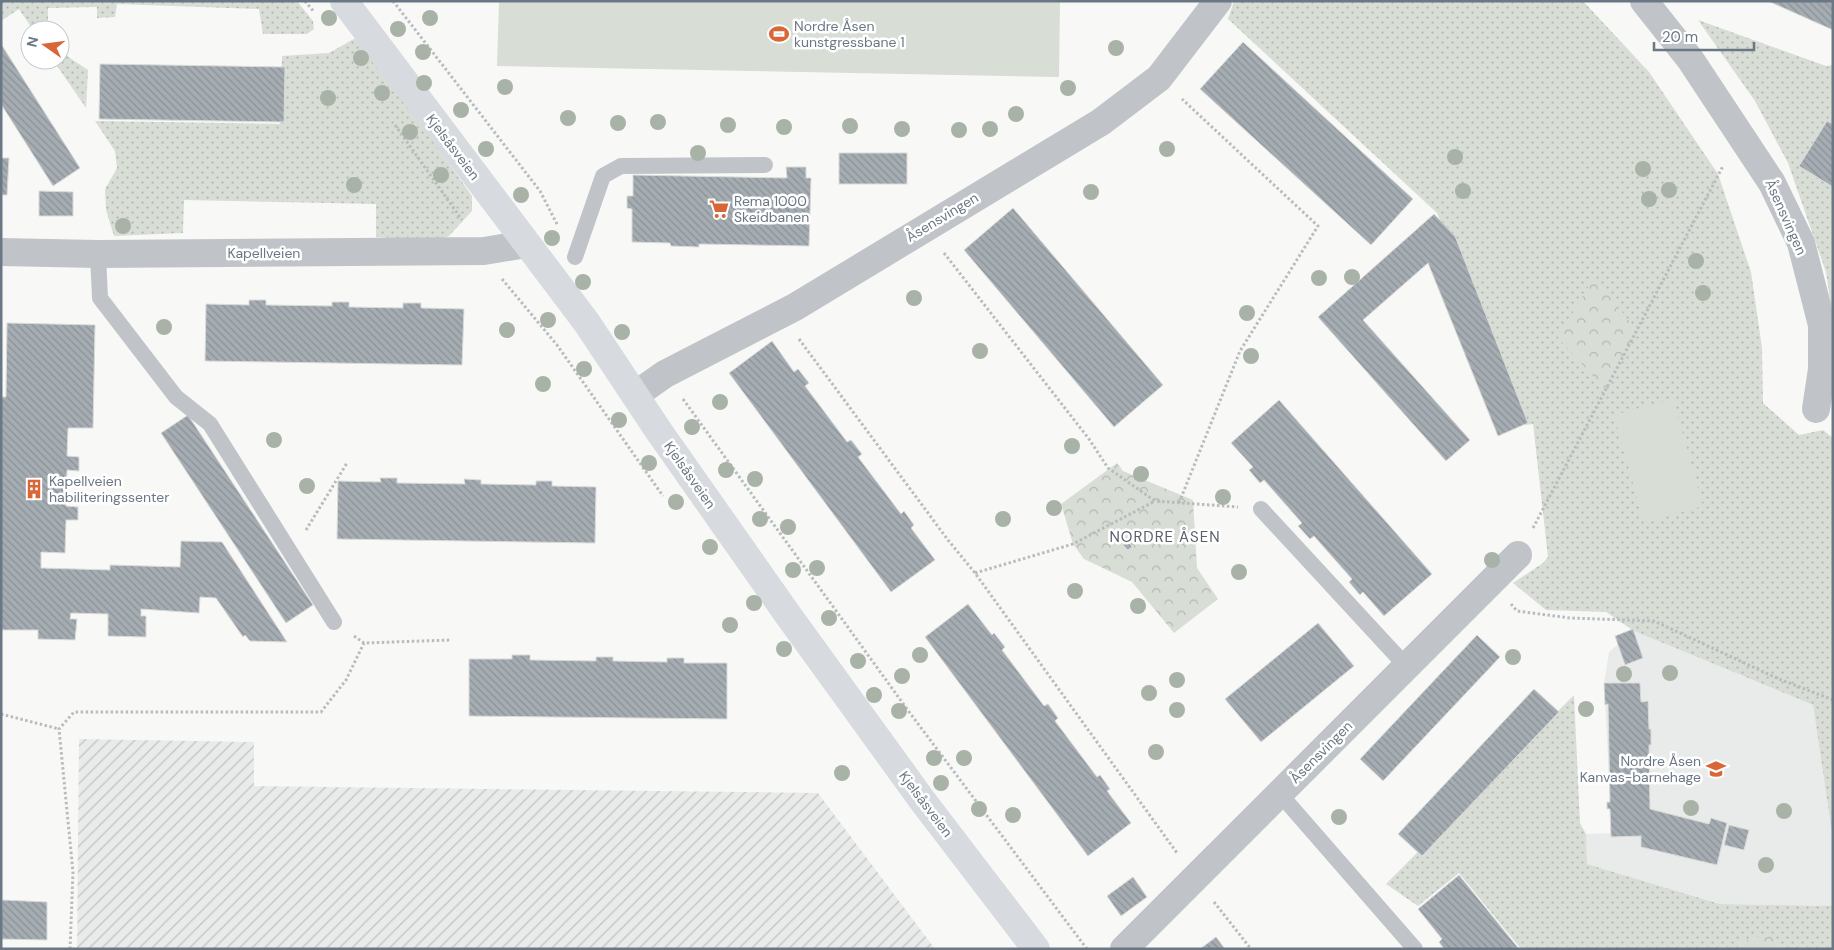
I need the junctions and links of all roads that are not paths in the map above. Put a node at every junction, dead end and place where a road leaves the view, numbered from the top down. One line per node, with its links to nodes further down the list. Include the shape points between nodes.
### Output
1 (344, 1): 5 (street, Kjelsåsveien)
2 (1218, 1): 9 (street, Åsensvingen, via 1159,78 1101,122 781,314 665,374)
3 (1644, 1): 10 (street, Åsensvingen, via 1690,60 1772,183 1801,243 1822,325 1822,368)
4 (765, 165): 8 (lane, via 621,166 603,176)
5 (526, 244): 7 (street, Kapellveien, via 484,251); 9 (street, Kjelsåsveien, via 587,323)
6 (1, 252): 7 (street, Kapellveien)
7 (98, 254): 13 (lane, via 100,298 176,398 210,424)
8 (575, 257)
9 (635, 395): 16 (street, Kjelsåsveien, via 788,616)
10 (1816, 409)
11 (1261, 509): 14 (lane)
12 (1518, 555): 14 (street, Åsensvingen)
13 (334, 622)
14 (1407, 667): 15 (street, Åsensvingen)
15 (1280, 794): 17 (street, Åsensvingen); 18 (lane)
16 (1036, 949)
17 (1124, 949)
18 (1415, 949)

